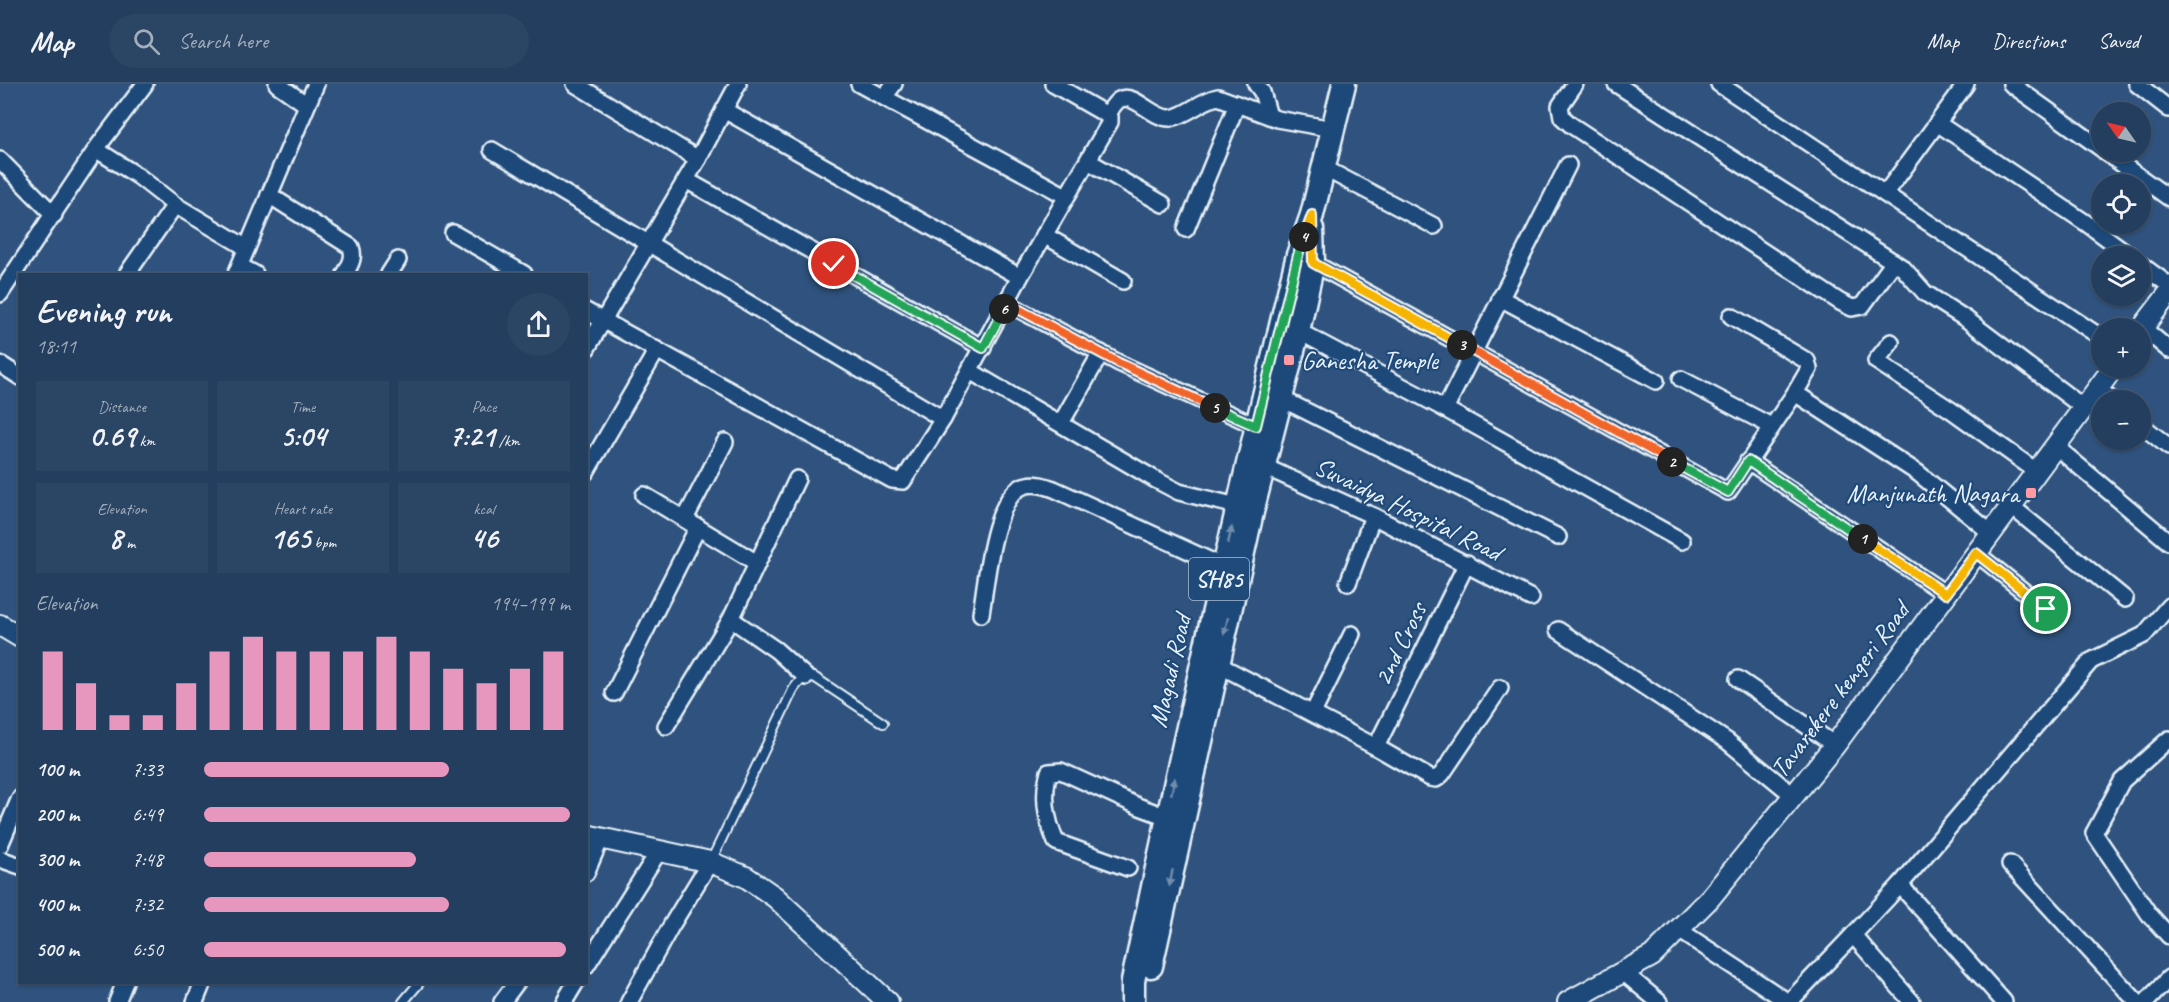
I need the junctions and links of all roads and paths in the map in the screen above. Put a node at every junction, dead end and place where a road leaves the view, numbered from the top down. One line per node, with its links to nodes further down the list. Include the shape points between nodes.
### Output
1 (145, 84): 27 (street)
2 (277, 84): 19 (street)
3 (316, 84): 19 (street)
4 (575, 84): 30 (street)
5 (738, 84): 21 (street)
6 (859, 84): 17 (street)
7 (894, 84): 17 (street)
8 (1053, 84): 22 (street)
9 (1256, 84): 23 (street)
10 (1344, 84): 25 (main road, Magadi Road / SH85)
11 (1575, 84): 52 (street, via 1560,106 1562,117 1571,125 1840,302 1852,308 1862,306)
12 (1616, 84): 52 (street)
13 (1719, 84): 36 (street)
14 (1966, 84): 24 (street)
15 (2011, 84): 26 (street)
16 (2137, 84): 20 (street)
17 (884, 97): 38 (street)
18 (1237, 104): 22 (street, via 1211,98 1169,118 1123,99); 23 (street); 45 (street)
19 (307, 105): 37 (street)
20 (2169, 109)
21 (724, 110): 30 (street); 61 (street)
22 (1107, 115): 31 (street, via 1110,122)
23 (1269, 117): 25 (street)
24 (1937, 123): 36 (street); 49 (street)
25 (1333, 129): 34 (main road, Magadi Road / SH85)
26 (2091, 141)
27 (98, 150): 41 (street); 42 (street)
28 (492, 150): 48 (street)
29 (0, 159): 42 (street)
30 (698, 159): 35 (street)
31 (1088, 161): 38 (street); 40 (street)
32 (2120, 162): 39 (street)
33 (1568, 165): 66 (street)
34 (1324, 168): 43 (main road, Magadi Road / SH85); 44 (street)
35 (686, 180): 48 (street); 77 (street)
36 (1885, 194): 73 (street)
37 (269, 195): 50 (street); 57 (street, via 351,247 352,260)
38 (1066, 196): 47 (street)
39 (2169, 198)
40 (1163, 204)
41 (175, 205): 50 (street); 56 (street)
42 (54, 215): 60 (street)
43 (1312, 215): 53 (main road, Magadi Road / SH85); 94 (main road, Magadi Road / SH85, via 1298,255)
44 (1434, 226)
45 (1186, 228)
46 (453, 233): 59 (street)
47 (1044, 236): 61 (street); 62 (street)
48 (648, 243): 71 (street); 92 (street)
49 (2118, 246)
50 (247, 248): 54 (street)
51 (398, 260): 58 (street)
52 (1894, 262): 90 (street, via 1925,293 1966,318)
53 (1313, 263): 72 (main road, Magadi Road / SH85); 80 (street)
54 (238, 270)
55 (2151, 272): 63 (street)
56 (128, 273)
57 (346, 273)
58 (390, 273)
59 (522, 273)
60 (5, 275): 65 (street)
61 (1020, 277): 67 (street)
62 (1123, 281)
63 (2169, 285)
64 (2169, 292): 70 (main road)
65 (0, 294)
66 (1500, 298): 80 (street); 86 (street)
67 (1007, 303): 77 (street); 81 (street)
68 (588, 312): 71 (street)
69 (1731, 316): 87 (street, via 1807,361 1809,369)
70 (2151, 318)
71 (603, 320): 76 (street); 78 (street)
72 (1298, 331): 88 (main road, Magadi Road / SH85); 91 (street)
73 (2091, 331)
74 (2151, 337): 79 (street)
75 (1890, 342): 103 (street, via 1876,361)
76 (588, 346)
77 (983, 348): 83 (street)
78 (657, 350): 92 (street, via 898,482 907,476); 102 (street)
79 (2169, 350)
80 (1473, 351): 91 (street); 100 (street, via 1728,492)
81 (1101, 353): 93 (street); 94 (street)
82 (0, 364): 84 (street)
83 (970, 371): 92 (street); 93 (street)
84 (18, 376)
85 (1681, 379): 95 (street)
86 (1656, 381)
87 (1795, 393): 95 (street); 110 (street, via 1918,473)
88 (1280, 398): 101 (main road, Magadi Road / SH85); 111 (street)
89 (2091, 404): 90 (main road, Tavarekere kengeri Road)
90 (2084, 408): 98 (main road, Tavarekere kengeri Road)
91 (1445, 409): 112 (street)
92 (943, 419)
93 (1061, 423): 106 (street, via 1179,492)
94 (1256, 426): 106 (main road, Magadi Road / SH85)
95 (1771, 426): 100 (street)
96 (2151, 433): 99 (street)
97 (725, 442): 109 (street)
98 (2055, 446): 103 (main road, Tavarekere kengeri Road); 113 (street)
99 (2169, 447)
100 (1748, 461): 119 (street)
101 (1263, 466): 108 (street, Suvaidya Hospital Road); 130 (main road, Magadi Road / SH85, one-way to 130)
102 (588, 469)
103 (2036, 471): 107 (main road, Tavarekere kengeri Road)
104 (797, 479): 115 (street)
105 (644, 495): 109 (street)
106 (1237, 506): 117 (main road, Magadi Road / SH85, one-way to 106)
107 (2011, 507): 110 (main road, Tavarekere kengeri Road); 121 (street)
108 (1373, 516): 116 (street, Suvaidya Hospital Road); 118 (street)
109 (691, 523): 115 (street); 134 (street)
110 (1991, 532): 114 (main road, Tavarekere kengeri Road)
111 (1558, 537)
112 (1682, 541)
113 (2169, 542)
114 (1976, 553): 119 (main road, Tavarekere kengeri Road); 123 (street)
115 (757, 563): 125 (street)
116 (1467, 563): 120 (street, Suvaidya Hospital Road); 140 (street, 2nd Cross)
117 (1222, 566): 124 (street, via 1054,489 1025,485 1011,495 994,533); 143 (main road, Magadi Road / SH85, one-way to 117)
118 (1348, 584)
119 (1946, 594): 139 (main road, Tavarekere kengeri Road)
120 (1531, 598)
121 (2125, 598)
122 (2169, 606): 153 (street, via 2144,635 2091,661)
123 (2046, 609)
124 (981, 614)
125 (731, 619): 131 (street, via 776,650); 137 (street)
126 (0, 625): 129 (main road)
127 (1558, 630): 141 (street, via 1726,741)
128 (1352, 634): 135 (street)
129 (18, 636)
130 (1217, 664): 135 (street); 154 (main road, Magadi Road / SH85, one-way to 154)
131 (806, 677): 136 (lane, via 823,681); 148 (lane, via 794,690)
132 (1738, 679): 139 (street)
133 (1500, 688): 140 (street, via 1437,779)
134 (614, 693)
135 (1313, 713): 140 (street)
136 (883, 723)
137 (666, 726)
138 (2169, 739): 157 (street, via 2122,781 2094,832 2149,914)
139 (1835, 745): 141 (main road, Tavarekere kengeri Road)
140 (1376, 747)
141 (1794, 796): 155 (main road, Tavarekere kengeri Road, via 1710,898)
142 (18, 803): 145 (street)
143 (1167, 817): 152 (street, via 1061,771 1049,772 1044,788 1048,825 1056,842); 154 (main road, Magadi Road / SH85)
144 (594, 837): 146 (main road); 149 (street)
145 (0, 845)
146 (659, 851): 148 (main road); 158 (street)
147 (0, 859): 151 (street)
148 (710, 862): 171 (street); 172 (main road, via 746,877 775,897)
149 (588, 864)
150 (2010, 864): 180 (street)
151 (18, 865)
152 (1128, 868)
153 (1900, 885): 156 (street); 179 (street)
154 (1157, 907): 173 (main road, Magadi Road / SH85, via 1133,981); 174 (main road, Magadi Road / SH85, via 1147,987)
155 (1678, 930): 159 (main road, Tavarekere kengeri Road, via 1652,956); 177 (street)
156 (1853, 935): 177 (street); 178 (street)
157 (2169, 936)
158 (588, 963)
159 (1623, 972): 175 (main road, Tavarekere kengeri Road); 176 (street)
160 (2169, 978): 181 (street)
161 (124, 984): 166 (street)
162 (202, 984): 167 (street)
163 (418, 984): 168 (lane)
164 (516, 984): 169 (street)
165 (575, 984): 170 (street)
166 (117, 1002)
167 (195, 1002)
168 (403, 1002)
169 (502, 1002)
170 (564, 1002)
171 (629, 1002)
172 (888, 1002)
173 (1133, 1002)
174 (1141, 1002)
175 (1568, 1002)
176 (1659, 1002)
177 (1788, 1002)
178 (1912, 1002)
179 (2004, 1002)
180 (2137, 1002)
181 (2146, 1002)

